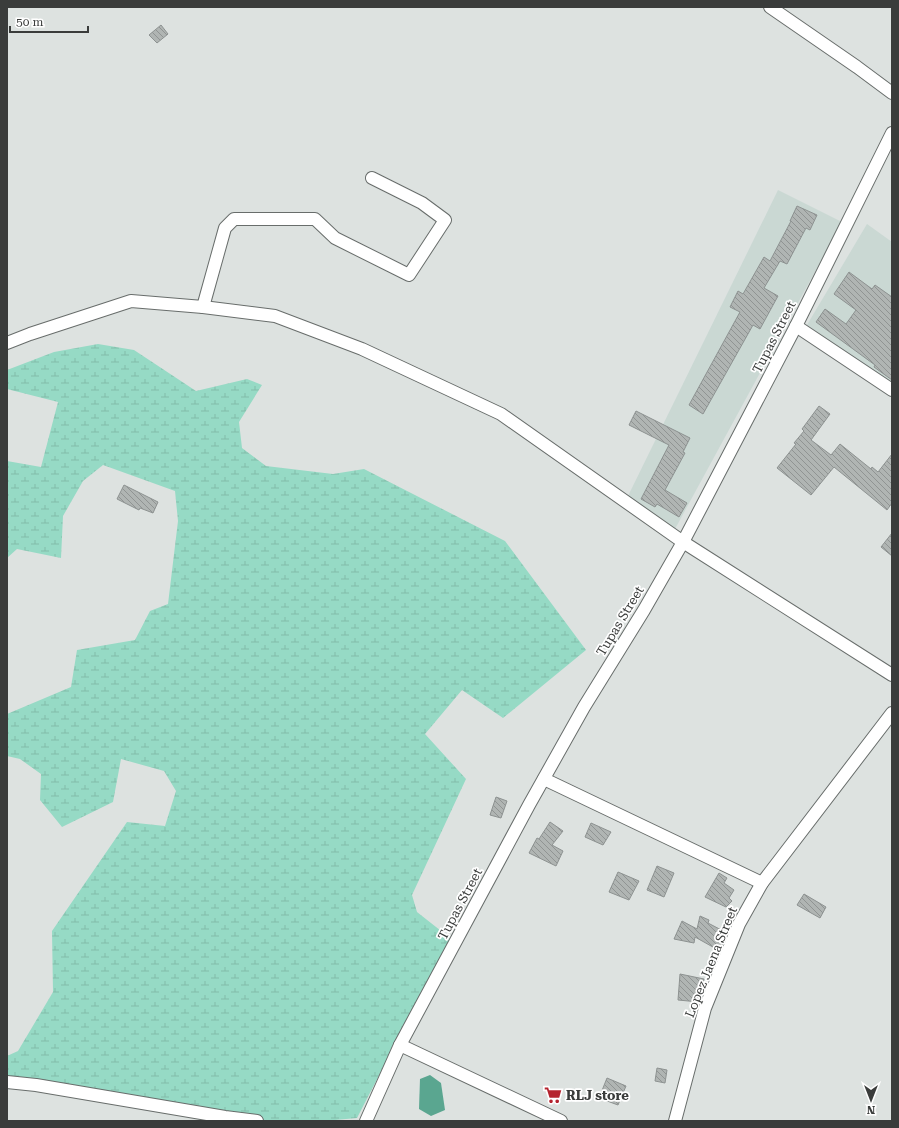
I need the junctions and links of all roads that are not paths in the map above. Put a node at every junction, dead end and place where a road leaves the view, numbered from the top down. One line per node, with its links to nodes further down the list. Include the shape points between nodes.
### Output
1 (770, 7): 2 (street)
2 (892, 93)
3 (892, 133): 6 (street, Tupas Street)
4 (372, 178): 5 (street, via 422,203 445,220 409,275 335,238 315,219 234,219 225,228)
5 (203, 307): 7 (street, via 131,301); 9 (street, via 275,316 362,349 501,414)
6 (796, 326): 8 (street); 9 (street, Tupas Street)
7 (7, 343)
8 (892, 390)
9 (683, 542): 10 (street); 12 (street, Tupas Street)
10 (892, 675)
11 (892, 713): 13 (street, Lopez Jaena Street)
12 (544, 779): 13 (street); 14 (street, Tupas Street)
13 (762, 883): 20 (street, Lopez Jaena Street, via 739,924 705,1008)
14 (400, 1045): 18 (street, Tupas Street); 19 (street)
15 (7, 1082): 16 (street)
16 (224, 1119): 17 (street)
17 (256, 1121)
18 (366, 1121)
19 (562, 1121)
20 (675, 1121)

